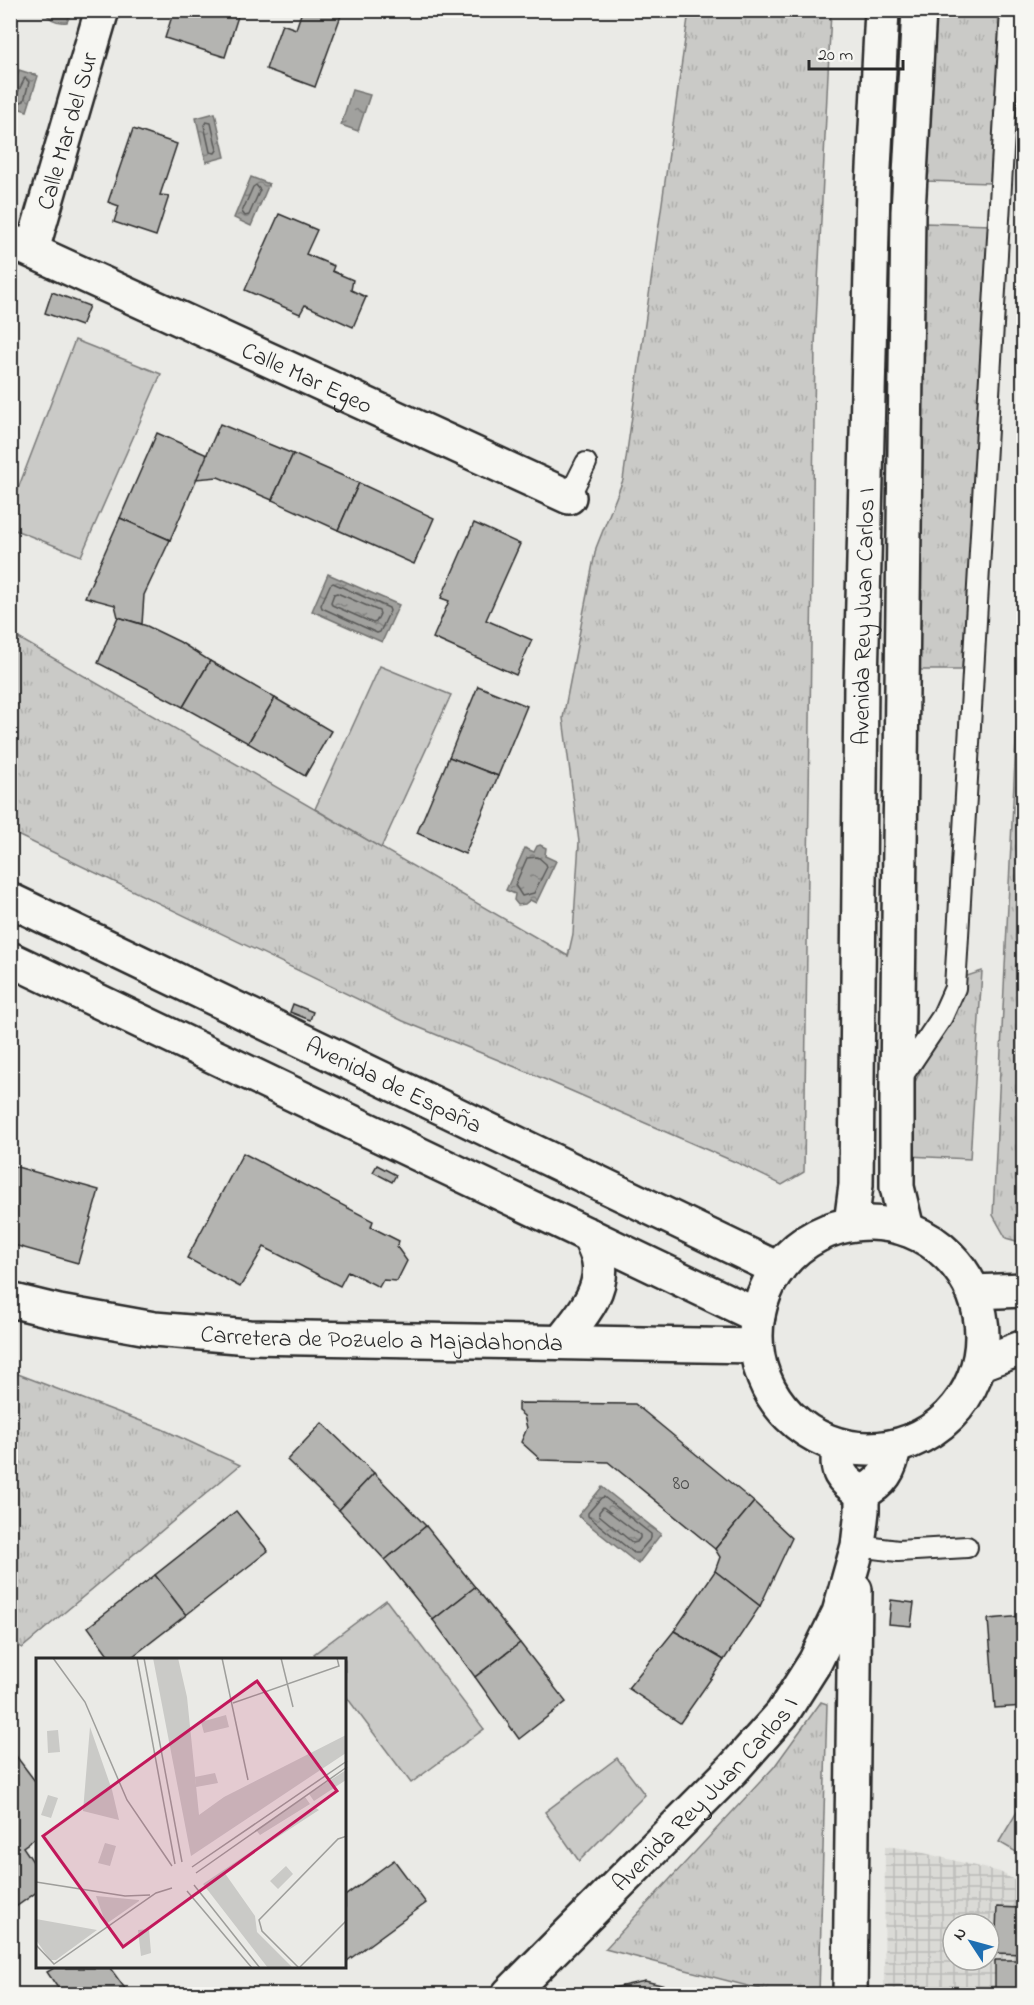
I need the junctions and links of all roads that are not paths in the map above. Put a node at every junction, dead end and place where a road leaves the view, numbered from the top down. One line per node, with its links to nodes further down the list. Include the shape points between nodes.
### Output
1 (102, 10): 5 (street, Calle Mar del Sur)
2 (882, 10): 11 (street, Avenida Rey Juan Carlos I, via 873,188 861,683 855,1185)
3 (919, 10): 10 (street, Avenida Rey Juan Carlos I, via 908,212)
4 (1011, 10): 10 (lane, via 955,988 942,1017)
5 (21, 245): 7 (street, Calle Mar Egeo)
6 (586, 463): 7 (lane, Calle Mar Egeo)
7 (569, 497)
8 (10, 900): 14 (street, Avenida de España)
9 (10, 959): 13 (street)
10 (897, 1083): 12 (street, Avenida Rey Juan Carlos I, via 897,1187)
11 (851, 1224): 12 (street, via 879,1223); 14 (street, via 810,1240)
12 (907, 1229): 16 (street, via 935,1244 958,1265)
13 (589, 1235): 18 (street); 19 (street, via 599,1261 599,1282 593,1299)
14 (778, 1269): 18 (street, via 765,1291)
15 (1023, 1290): 16 (street)
16 (974, 1292): 21 (street, via 981,1316)
17 (10, 1300): 19 (street, Carretera de Pozuelo a Majadahonda, via 154,1329 249,1337)
18 (757, 1331): 19 (street, Carretera de Pozuelo a Majadahonda); 22 (street, via 762,1373 774,1398 814,1436)
19 (562, 1341)
20 (1023, 1347): 21 (street)
21 (979, 1364): 23 (street, via 967,1393 948,1418 923,1436)
22 (840, 1446): 23 (street, via 867,1450); 24 (street, via 838,1468 845,1482)
23 (894, 1447): 24 (street, via 888,1469 877,1485)
24 (862, 1493): 26 (street, Avenida Rey Juan Carlos I)
25 (968, 1547): 26 (lane)
26 (857, 1554): 27 (street, Avenida Rey Juan Carlos I, via 839,1613 815,1662 782,1714 733,1769); 28 (street, Avenida Rey Juan Carlos I)
27 (509, 1995)
28 (850, 1995)

